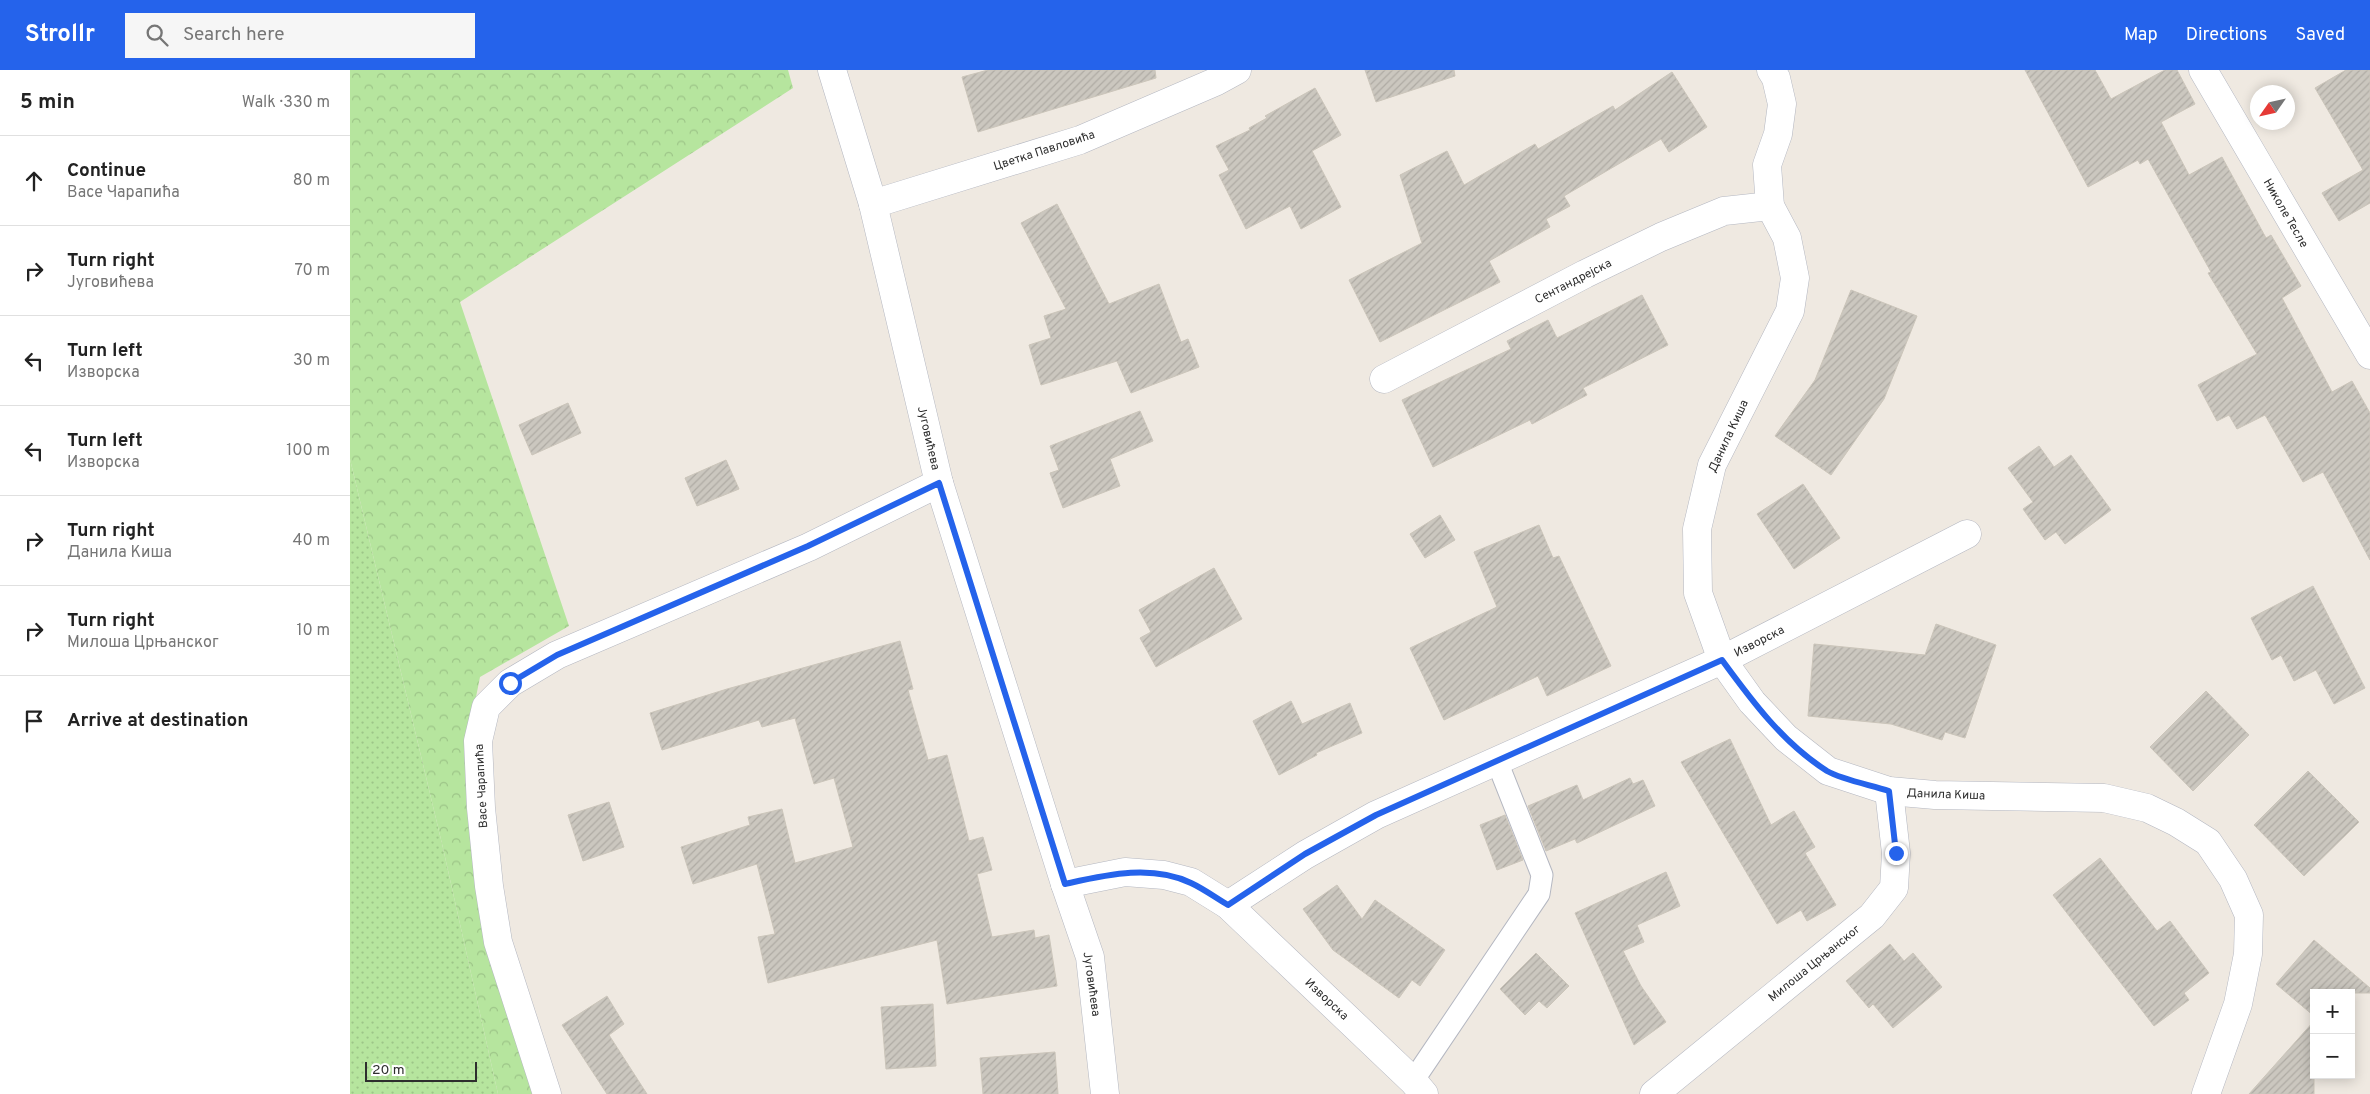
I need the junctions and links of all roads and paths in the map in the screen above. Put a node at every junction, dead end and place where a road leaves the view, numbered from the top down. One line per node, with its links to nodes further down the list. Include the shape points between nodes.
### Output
1 (832, 70): 5 (street, Југовићева)
2 (1237, 70): 5 (street, Цветка Павловића, via 1080,140)
3 (1771, 70): 6 (street, Данила Киша, via 1782,104 1778,134 1767,165)
4 (2202, 70): 7 (street, Николе Тесле)
5 (873, 204): 9 (street, Југовићева)
6 (1770, 206): 8 (street, Сентандрејска, via 1724,211 1661,237); 11 (street, Данила Киша, via 1787,238 1794,270 1790,311 1712,465 1697,529 1698,593)
7 (2370, 355)
8 (1384, 379)
9 (939, 483): 14 (street, Југовићева); 17 (street, Васе Чарапића, via 808,546 557,655 510,683 486,707 478,741 489,886 498,942)
10 (1967, 534): 11 (street, Изворска)
11 (1722, 660): 12 (street, Изворска); 13 (street, Данила Киша, via 1752,702 1786,738 1828,771)
12 (1496, 759): 15 (street, Изворска, via 1376,815 1305,854); 16 (lane, via 1542,875 1539,894)
13 (1889, 791): 19 (street, Милоша Црњанског, via 1896,853 1894,888 1872,916); 20 (street, Данила Киша, via 1935,795 2104,798 2147,808 2208,842 2233,879 2249,916 2248,945 2238,1004)
14 (1065, 884): 15 (street, Изворска, via 1125,872 1164,875 1191,882); 18 (street, Југовићева, via 1090,957)
15 (1228, 905): 16 (street, Изворска)
16 (1418, 1087)
17 (547, 1094)
18 (1106, 1094)
19 (1654, 1094)
20 (2206, 1094)

